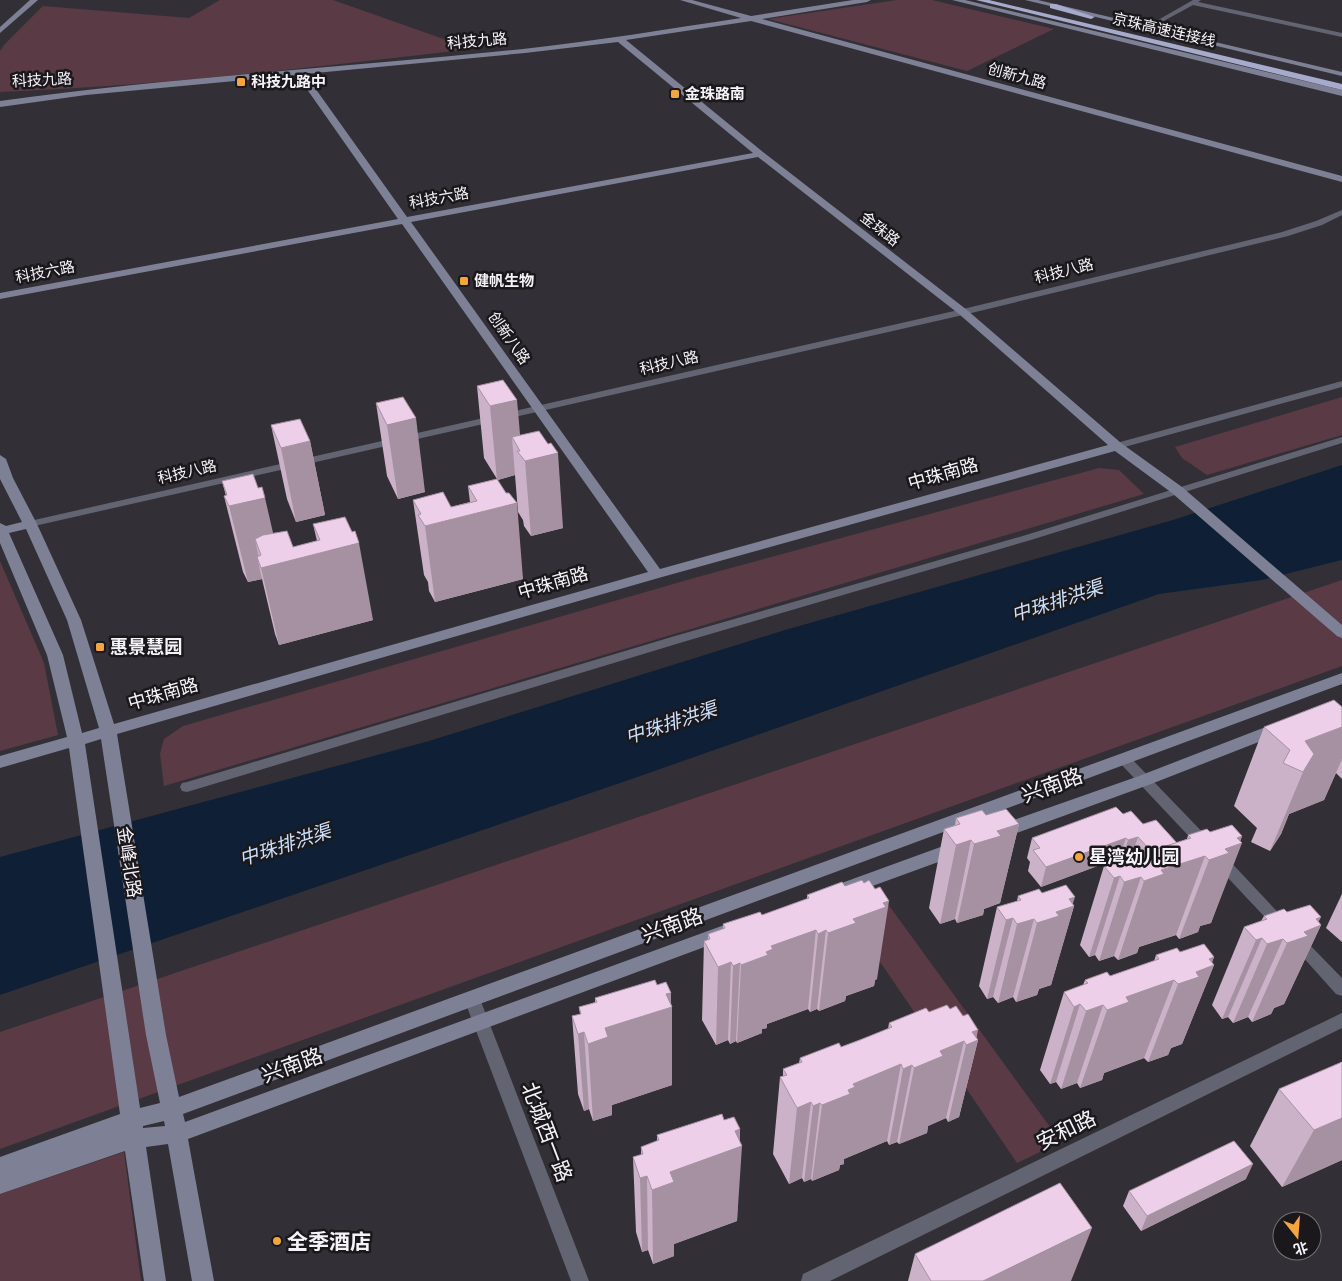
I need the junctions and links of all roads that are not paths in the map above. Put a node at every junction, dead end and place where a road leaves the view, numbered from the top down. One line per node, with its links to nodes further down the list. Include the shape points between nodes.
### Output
1 (34, 0): 11 (street)
2 (684, 0): 10 (street, 创新九路)
3 (867, 0): 10 (street, 科技九路)
4 (956, 0): 21 (street)
5 (980, 0): 19 (highway, 京珠高速连接线)
6 (1003, 0): 15 (highway, 京珠高速连接线)
7 (1029, 0): 9 (street)
8 (1195, 2): 12 (street); 13 (street)
9 (1053, 6): 12 (street); 15 (highway)
10 (750, 18): 14 (street, 科技九路); 25 (street, 创新九路)
11 (2, 27)
12 (1147, 28): 17 (street)
13 (1342, 35)
14 (620, 39): 16 (street, 科技九路); 24 (street, 金珠路)
15 (1179, 42): 18 (highway, 京珠高速连接线)
16 (299, 72): 20 (street, 科技九路); 27 (street, 创新八路)
17 (1342, 74)
18 (1342, 81)
19 (1342, 87)
20 (86, 92): 22 (street, 科技九路); 23 (street, 科技九路)
21 (1342, 94)
22 (0, 96)
23 (0, 104)
24 (760, 154): 27 (street, 科技六路); 31 (street, 金珠路)
25 (1342, 179)
26 (1342, 212): 31 (street, 科技八路, via 1285,234)
27 (404, 219): 28 (street, 科技六路); 33 (street, 创新八路)
28 (125, 272): 29 (street, 科技六路); 30 (street, 科技六路)
29 (0, 286)
30 (0, 296)
31 (962, 312): 33 (street, 科技八路); 35 (street, 金珠路)
32 (1342, 384): 35 (street)
33 (539, 410): 38 (street, 科技八路); 40 (street, 创新八路)
34 (1342, 440): 37 (street)
35 (1118, 446): 37 (street, 金珠路); 40 (street, 中珠南路)
36 (0, 460): 38 (street, 金峰北路)
37 (1177, 490): 41 (street, 金珠路); 49 (street)
38 (30, 524): 39 (street, 科技八路); 44 (street, 金峰北路, via 74,620)
39 (0, 530): 45 (street, 金峰北路, via 55,655)
40 (657, 574): 44 (street, 中珠南路)
41 (1342, 633)
42 (1342, 678): 46 (street, 兴南路)
43 (1297, 721): 48 (street, 兴南路)
44 (108, 731): 45 (street, 中珠南路); 56 (street, 金峰北路, via 156,1035)
45 (76, 740): 47 (street, 中珠南路); 57 (street, 金峰北路)
46 (1124, 759): 48 (street); 53 (street, 兴南路)
47 (0, 762)
48 (1145, 780): 50 (street, 兴南路); 52 (street)
49 (187, 787)
50 (826, 895)
51 (742, 926): 55 (street, 兴南路)
52 (1342, 989)
53 (472, 999): 55 (street, 北城西一路); 56 (street, 兴南路)
54 (1342, 1020): 64 (street, 安和路)
55 (480, 1021): 58 (street, 兴南路); 63 (street, 北城西一路)
56 (172, 1110): 57 (street, 兴南路); 58 (street, 金峰北路)
57 (133, 1129): 58 (street, 兴南路); 59 (street, 兴南路); 60 (street, 兴南路); 61 (street, 金峰北路)
58 (177, 1134): 62 (street, 金峰北路)
59 (0, 1167)
60 (0, 1184)
61 (155, 1281)
62 (203, 1281)
63 (580, 1281)
64 (810, 1281)

